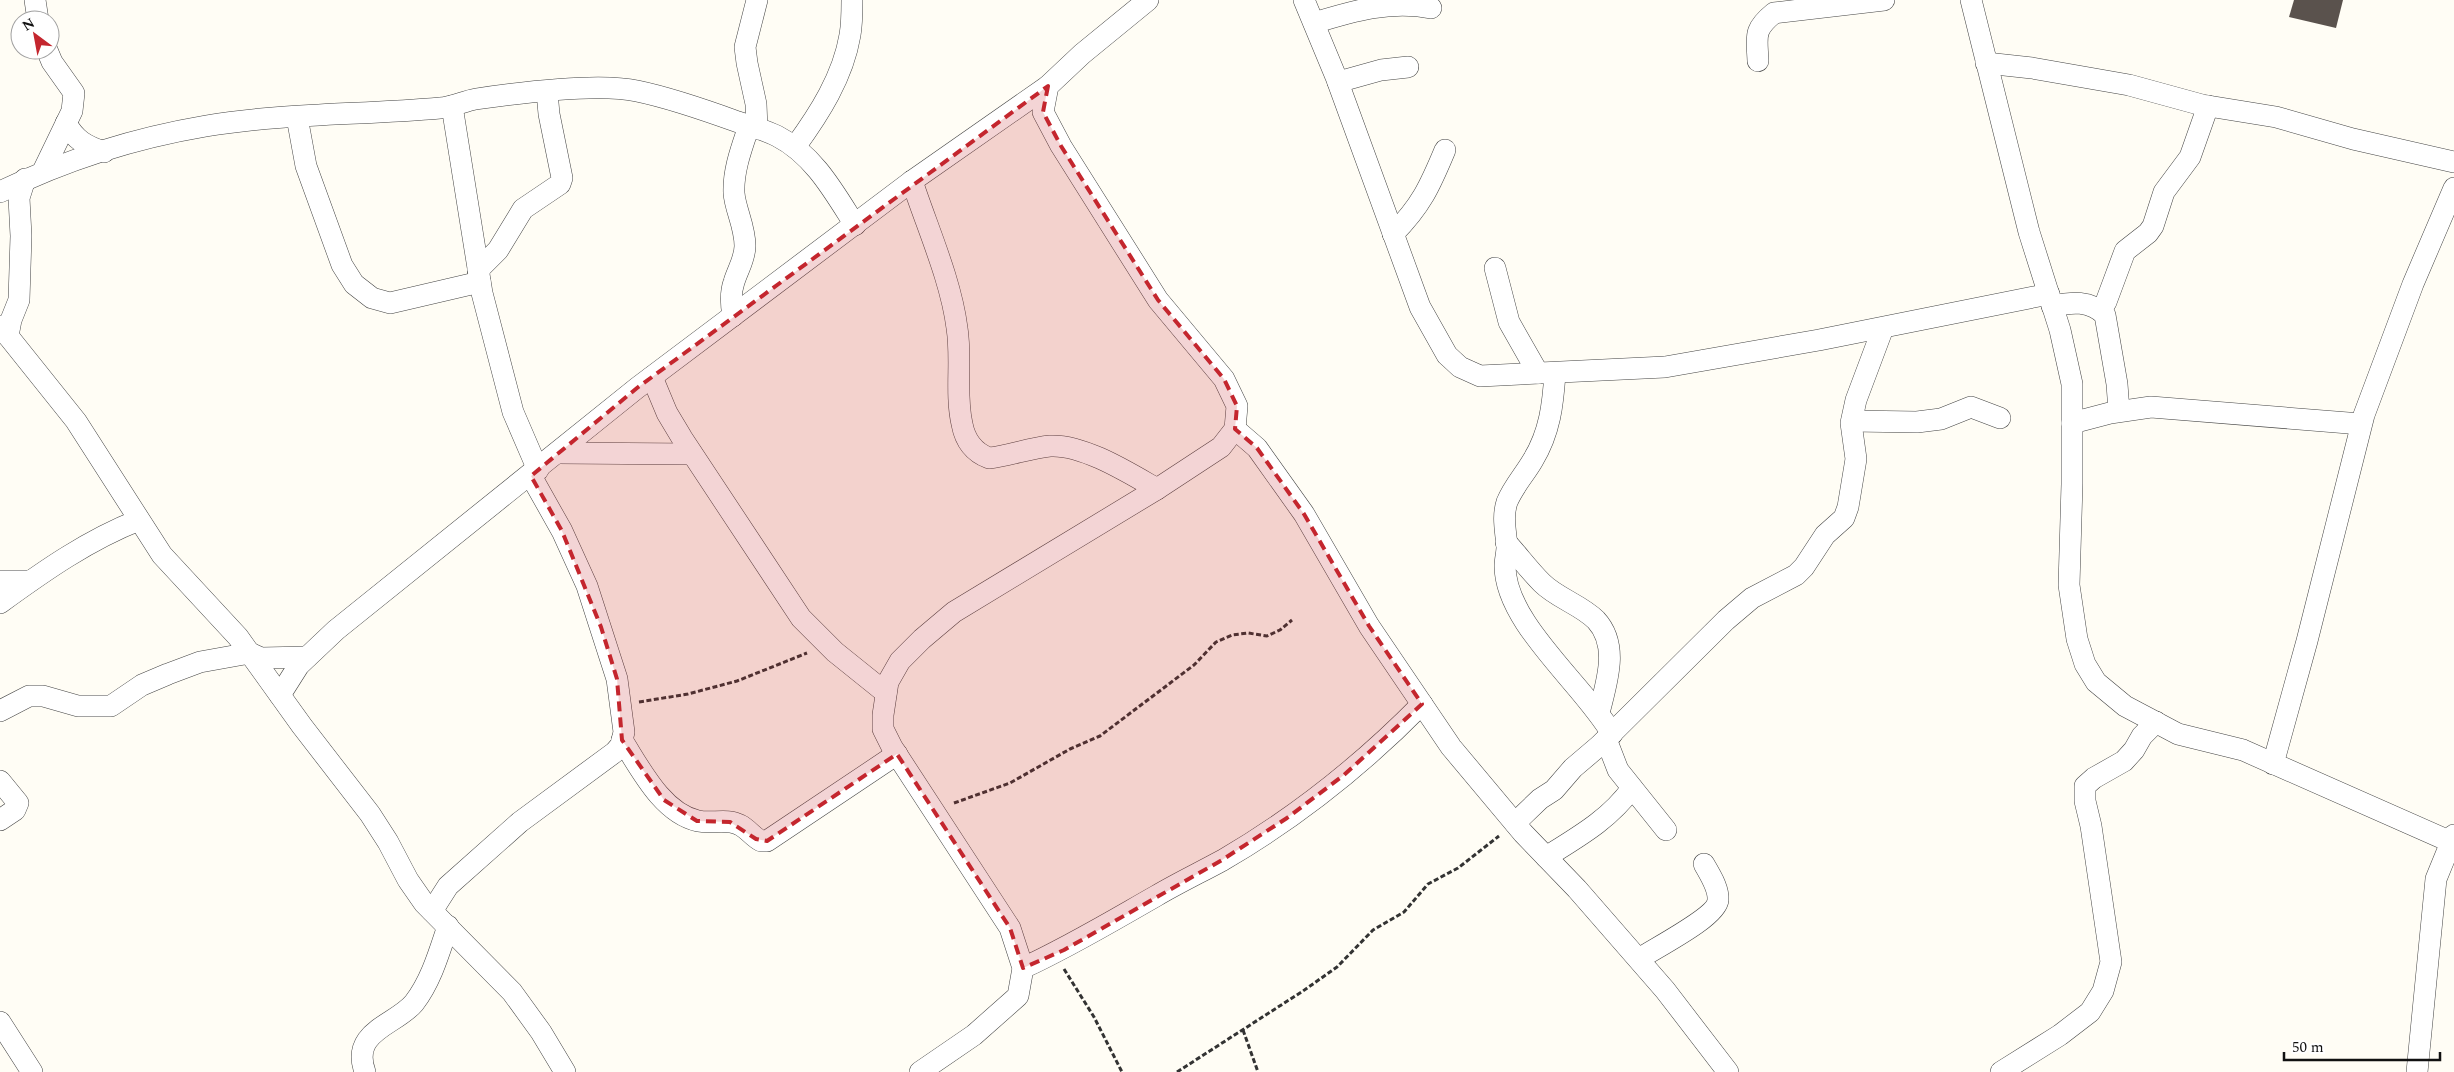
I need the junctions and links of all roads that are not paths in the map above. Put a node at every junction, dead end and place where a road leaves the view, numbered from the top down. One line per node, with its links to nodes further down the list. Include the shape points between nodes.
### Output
1 (757, 0): 20 (street, via 745,47 754,95)
2 (852, 0): 21 (street, via 850,35 842,68 816,118)
3 (1148, 0): 14 (street)
4 (1304, 0): 8 (street)
5 (1884, 0): 10 (street, via 1774,13 1761,24 1757,36)
6 (1971, 0): 11 (street)
7 (1431, 8): 8 (street, via 1399,3 1375,5)
8 (1314, 23): 13 (street)
9 (51, 60): 19 (street, via 74,93 72,111)
10 (1758, 62)
11 (1986, 64): 17 (street, via 2032,68 2120,84); 33 (street)
12 (1408, 67): 13 (street, via 1381,70)
13 (1338, 82): 30 (street)
14 (1048, 86): 26 (street); 45 (street, via 1043,112 1061,146 1158,300 1224,379 1237,406)
15 (547, 92): 16 (street, via 474,100); 20 (street, via 637,90); 32 (street, via 562,178 560,184 523,209)
16 (452, 106): 18 (street); 32 (street)
17 (2208, 106): 24 (street, via 2276,117); 34 (street, via 2190,156 2164,192 2153,226 2125,252)
18 (297, 117): 23 (street, via 207,126 141,140); 32 (street, via 306,166 342,265 354,284 372,298 390,303)
19 (66, 123): 23 (street, via 81,143); 25 (street)
20 (753, 127): 21 (street, via 776,135); 35 (street, via 740,154 735,177 734,195 744,228 745,245 734,282)
21 (795, 147): 29 (street, via 816,166)
22 (1445, 150): 30 (street, via 1427,193)
23 (104, 152): 25 (street)
24 (2454, 162)
25 (34, 175): 28 (street); 37 (street, via 19,198 22,236 19,300)
26 (912, 181): 29 (street); 49 (street, via 947,283 957,328 961,423 971,446 989,458 1052,446 1070,448 1130,473)
27 (2454, 188): 44 (street)
28 (0, 192)
29 (855, 225): 35 (street)
30 (1394, 234): 38 (street, via 1420,307 1447,355 1460,367 1480,376)
31 (1495, 268): 38 (street, via 1509,322)
32 (479, 276): 48 (street, via 513,412)
33 (2051, 300): 34 (street, via 2092,305); 36 (street); 43 (street, via 2072,384)
34 (2100, 310): 40 (street, via 2108,322)
35 (732, 316): 39 (street)
36 (1883, 328): 38 (street, via 1665,367); 42 (street, via 1856,400)
37 (2, 332): 50 (street, via 76,421)
38 (1546, 373): 51 (street, via 1553,408 1546,435 1508,501 1504,514)
39 (652, 377): 46 (street); 47 (street, via 667,413)
40 (2118, 411): 43 (street); 44 (street, via 2151,407)
41 (2000, 418): 42 (street, via 1971,407 1941,419 1917,422)
42 (1852, 421): 63 (street, via 1856,459 1844,518 1824,535 1796,575 1752,598 1726,620)
43 (2072, 423): 62 (street, via 2069,585 2077,639 2085,664 2096,682 2126,706)
44 (2361, 424): 66 (street)
45 (1235, 429): 49 (street, via 1220,447); 59 (street, via 1257,448 1304,514 1369,626)
46 (558, 453): 47 (street); 48 (street)
47 (692, 454): 57 (street, via 801,618)
48 (534, 473): 56 (street, via 336,630); 64 (street, via 587,586 617,679 622,707)
49 (1157, 489): 57 (street, via 954,612 900,661 888,682)
50 (140, 520): 53 (street, via 63,558); 55 (street, via 162,554)
51 (1506, 542): 61 (street, via 1504,567 1521,617); 61 (street, via 1542,583 1596,621 1605,638 1610,662 1608,684)
52 (0, 581): 53 (street)
53 (30, 581): 54 (street)
54 (0, 603)
55 (250, 653): 56 (street, via 260,658); 58 (street); 60 (street, via 200,662 168,674 142,685 110,706 78,706 43,696 30,696)
56 (307, 657): 58 (street)
57 (886, 693): 65 (street, via 883,729)
58 (280, 695): 75 (street, via 370,814 408,880)
59 (1422, 704): 70 (street, via 1451,747); 78 (street, via 1393,734 1287,818 1222,860)
60 (0, 711)
61 (1599, 713): 63 (street)
62 (2156, 722): 66 (street, via 2178,734 2243,750); 85 (street, via 2124,761 2085,786 2084,801 2091,826 2112,962 2103,992 2090,1012 2075,1024)
63 (1609, 736): 68 (street, via 1618,770); 70 (street, via 1554,790)
64 (622, 740): 65 (street, via 652,788 686,816 705,822 740,825 762,841 767,841); 75 (street, via 615,752 520,822 448,886)
65 (897, 754): 78 (street, via 1010,928)
66 (2273, 764): 72 (street)
67 (0, 782): 69 (street, via 18,803 15,810)
68 (1632, 788): 71 (street); 73 (street, via 1620,805 1598,823)
69 (0, 820)
70 (1514, 822): 73 (street)
71 (1666, 830)
72 (2453, 838): 86 (street, via 2436,879)
73 (1546, 857): 77 (street)
74 (1704, 864): 77 (street, via 1716,887 1717,906 1700,923)
75 (432, 911): 76 (street)
76 (448, 926): 81 (street, via 428,981 412,1005 371,1036 364,1048 362,1062); 82 (street, via 512,992)
77 (1639, 959): 84 (street)
78 (1023, 968): 83 (street, via 1018,996 974,1035)
79 (0, 1022): 80 (street)
80 (32, 1072)
81 (365, 1072)
82 (565, 1072)
83 (920, 1072)
84 (1728, 1072)
85 (2001, 1072)
86 (2417, 1072)

